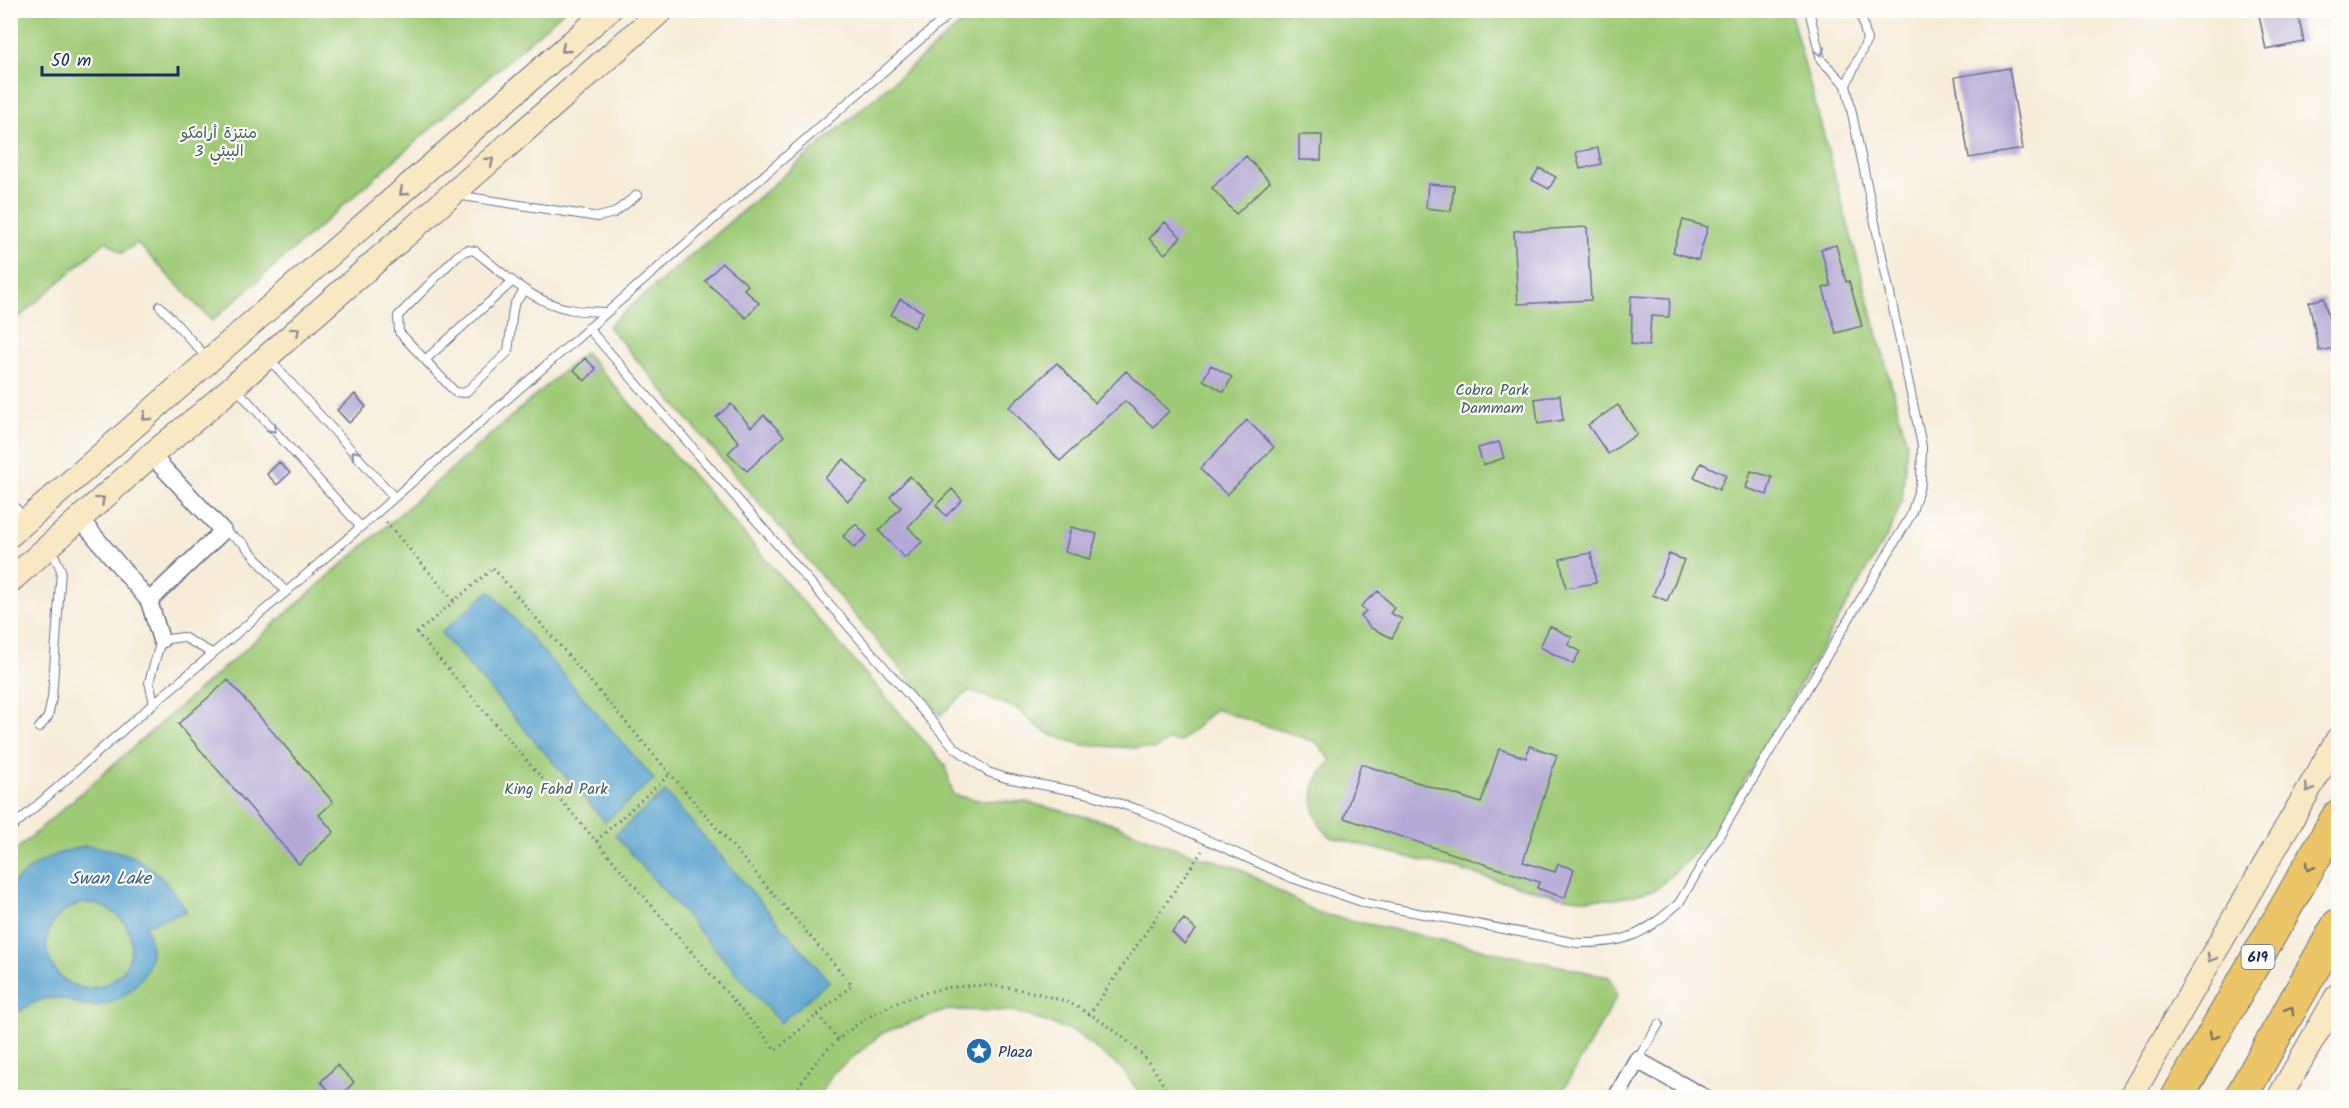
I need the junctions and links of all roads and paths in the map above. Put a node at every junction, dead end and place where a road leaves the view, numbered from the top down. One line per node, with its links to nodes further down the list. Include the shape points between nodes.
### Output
1 (609, 10): 7 (street, one-way to 7)
2 (662, 10): 8 (street, one-way to 2)
3 (954, 10): 15 (lane)
4 (1809, 10): 6 (lane, one-way to 6, via 1821,60)
5 (1860, 10): 6 (lane, via 1867,40)
6 (1846, 85): 44 (lane, via 1922,446 1921,483 1911,514 1679,903 1633,936 1606,944 1578,943 1365,903 1292,878)
7 (430, 169): 8 (street); 10 (street, one-way to 10)
8 (453, 195): 9 (lane, via 598,217 614,213); 13 (street)
9 (637, 195)
10 (303, 281): 13 (street); 19 (street)
11 (513, 281): 12 (lane); 18 (lane); 18 (lane, via 476,251 466,250 457,256 398,316 399,332)
12 (525, 290): 15 (lane, via 552,305); 18 (lane, via 513,309 508,352 465,393 455,392)
13 (325, 305): 17 (street, one-way to 13)
14 (160, 306): 19 (lane)
15 (606, 312): 16 (lane)
16 (588, 328): 24 (lane); 44 (lane, via 971,762 1006,778 1090,794 1130,807)
17 (267, 357): 20 (street); 24 (lane, one-way to 17)
18 (425, 360)
19 (210, 361): 21 (street)
20 (234, 386): 22 (street); 28 (lane, one-way to 28)
21 (180, 387): 22 (street); 29 (street, one-way to 29)
22 (203, 413): 23 (street)
23 (151, 455): 27 (street, one-way to 23); 30 (street)
24 (394, 497): 26 (lane)
25 (10, 502): 29 (lane)
26 (377, 511): 28 (lane); 35 (path)
27 (80, 519): 31 (street); 34 (street)
28 (360, 526): 33 (lane)
29 (19, 527): 31 (street)
30 (223, 531): 33 (lane, via 242,542); 34 (street)
31 (51, 546): 32 (street); 39 (lane, via 61,570 52,698 48,717)
32 (10, 581)
33 (286, 592): 37 (lane)
34 (149, 601): 36 (street)
35 (455, 601): 41 (path, via 493,568); 45 (path, via 417,633)
36 (161, 640): 37 (lane, via 183,637); 38 (lane, via 149,682)
37 (212, 653): 38 (lane)
38 (154, 703): 43 (lane)
39 (39, 728)
40 (2338, 739): 57 (street, one-way to 57)
41 (670, 774): 45 (path); 48 (path, via 852,985)
42 (2338, 816): 58 (highway, 619, one-way to 58)
43 (10, 829)
44 (1210, 840): 49 (path)
45 (596, 841): 48 (path, via 776,1050)
46 (2338, 926): 59 (highway, one-way to 46)
47 (2338, 996): 60 (street)
48 (818, 1015): 51 (path)
49 (1089, 1015): 51 (path, via 1068,1002 1018,988 966,986 915,996 879,1011); 54 (path, via 1113,1029 1150,1065)
50 (1659, 1024): 52 (lane)
51 (839, 1040): 53 (path, via 819,1059)
52 (1637, 1060): 55 (street); 56 (street)
53 (793, 1098)
54 (1172, 1098)
55 (1616, 1098)
56 (1704, 1098)
57 (2130, 1098)
58 (2177, 1098)
59 (2240, 1098)
60 (2279, 1098)

